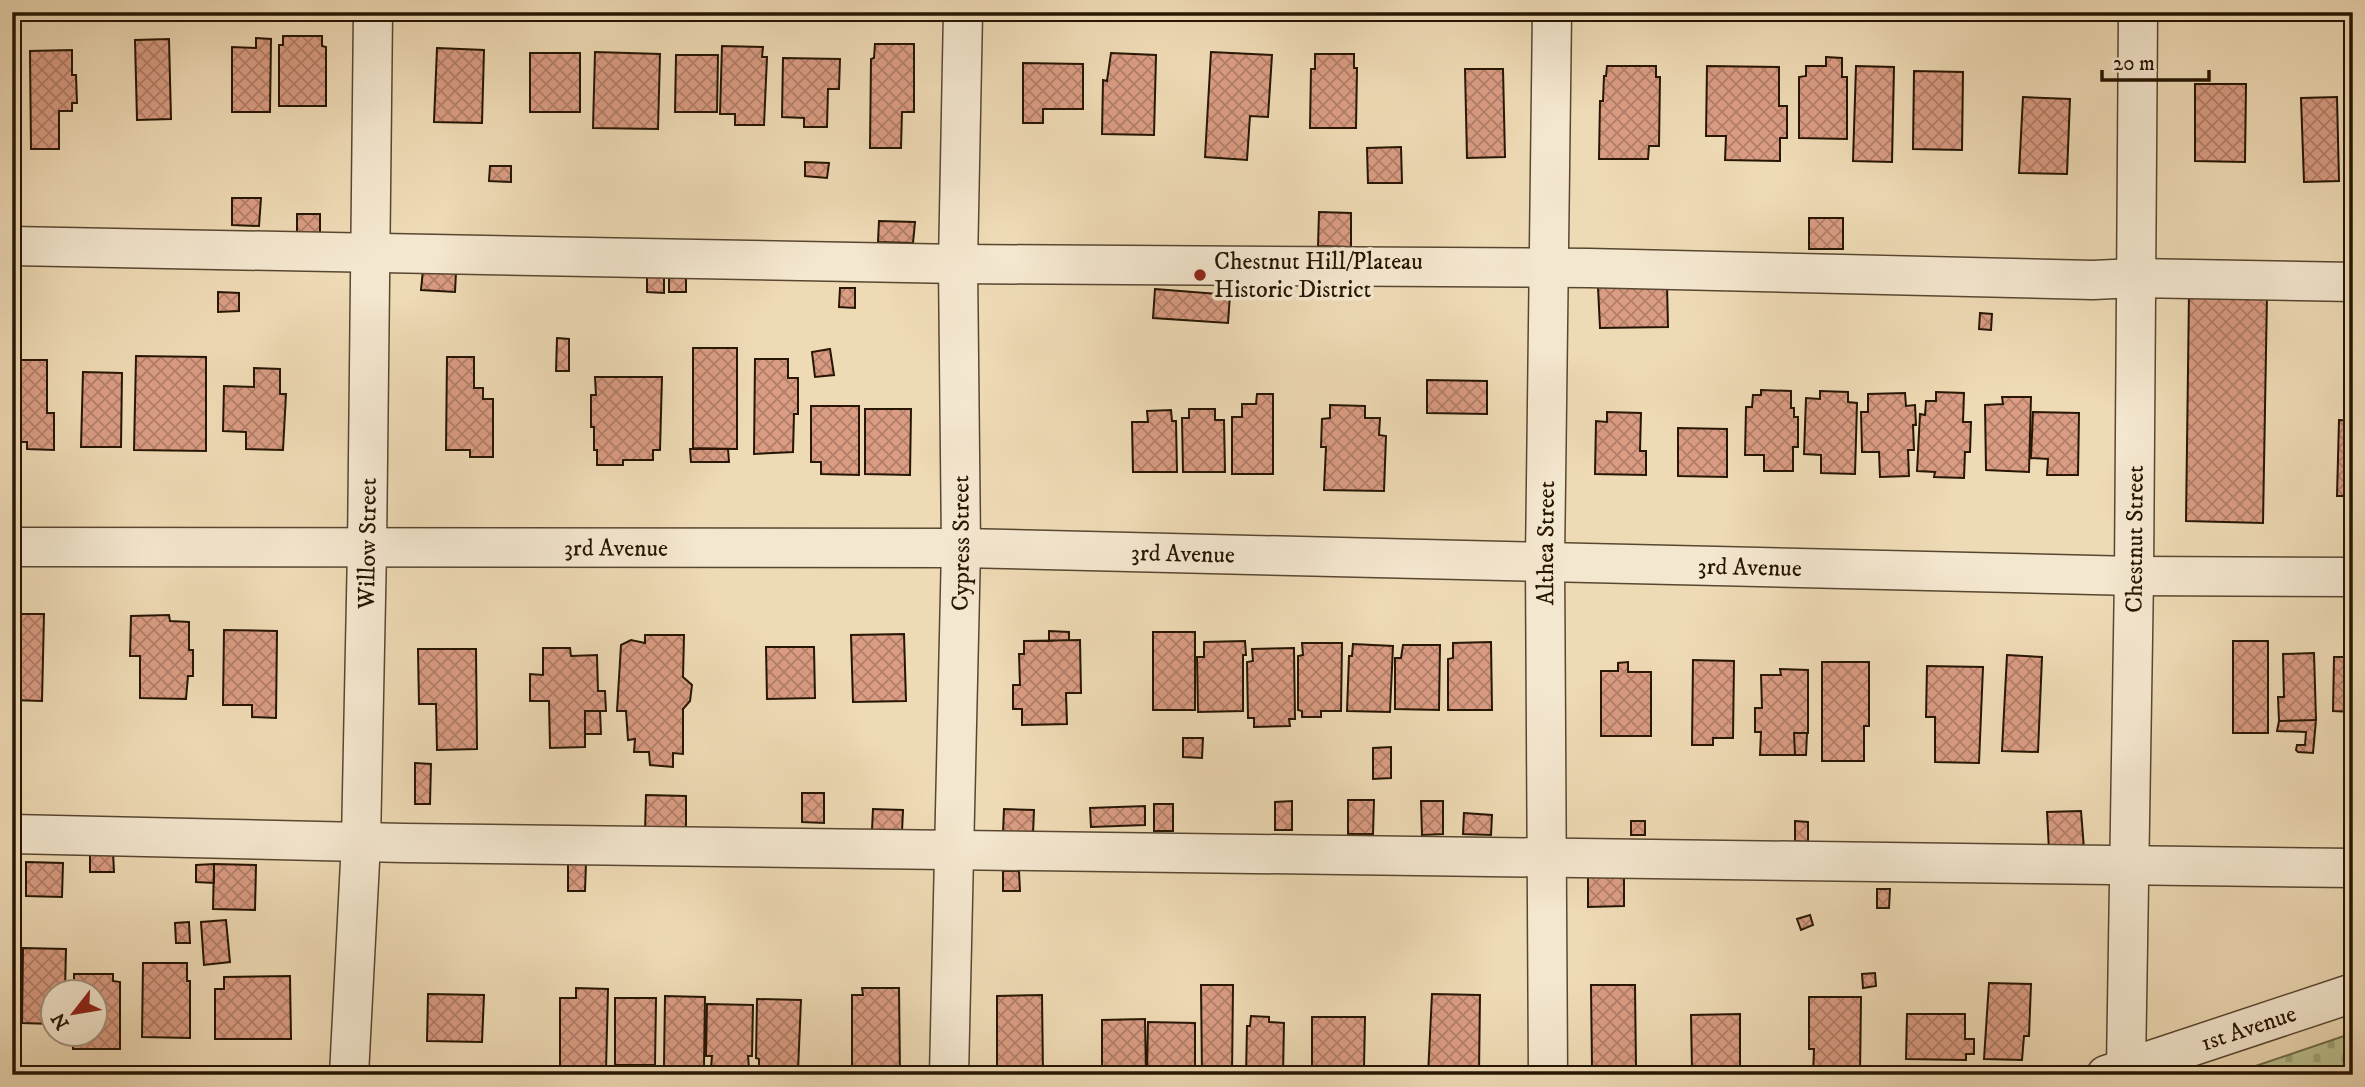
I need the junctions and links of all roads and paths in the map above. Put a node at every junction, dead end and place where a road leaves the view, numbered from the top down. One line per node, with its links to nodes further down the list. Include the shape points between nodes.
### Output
1 (373, 12): 6 (street, Willow Street)
2 (963, 12): 7 (street, Cypress Street)
3 (1552, 12): 8 (street, Althea Street)
4 (2138, 12): 9 (street, Chestnut Street)
5 (12, 246): 6 (street)
6 (370, 253): 7 (street); 13 (street, Willow Street)
7 (958, 264): 8 (street); 12 (street, Cypress Street)
8 (1549, 268): 9 (street); 14 (street, Althea Street)
9 (2135, 278): 10 (street); 15 (street, Chestnut Street)
10 (2353, 282)
11 (12, 547): 13 (street, 3rd Avenue)
12 (961, 548): 13 (street, 3rd Avenue); 14 (street, 3rd Avenue); 19 (street, Cypress Street)
13 (367, 549): 18 (street, Willow Street)
14 (1545, 561): 15 (street, 3rd Avenue); 20 (street, Althea Street)
15 (2134, 576): 16 (street, 3rd Avenue); 21 (street, Chestnut Street)
16 (2353, 577)
17 (12, 834): 18 (street)
18 (361, 842): 19 (street); 25 (street, Willow Street)
19 (954, 849): 20 (street); 26 (street, Cypress Street)
20 (1546, 859): 21 (street); 27 (street, Althea Street)
21 (2130, 867): 22 (street); 24 (street, Chestnut Street)
22 (2353, 868)
23 (2353, 993): 24 (street, 1st Avenue)
24 (2116, 1071)
25 (349, 1075)
26 (949, 1075)
27 (1548, 1075)

